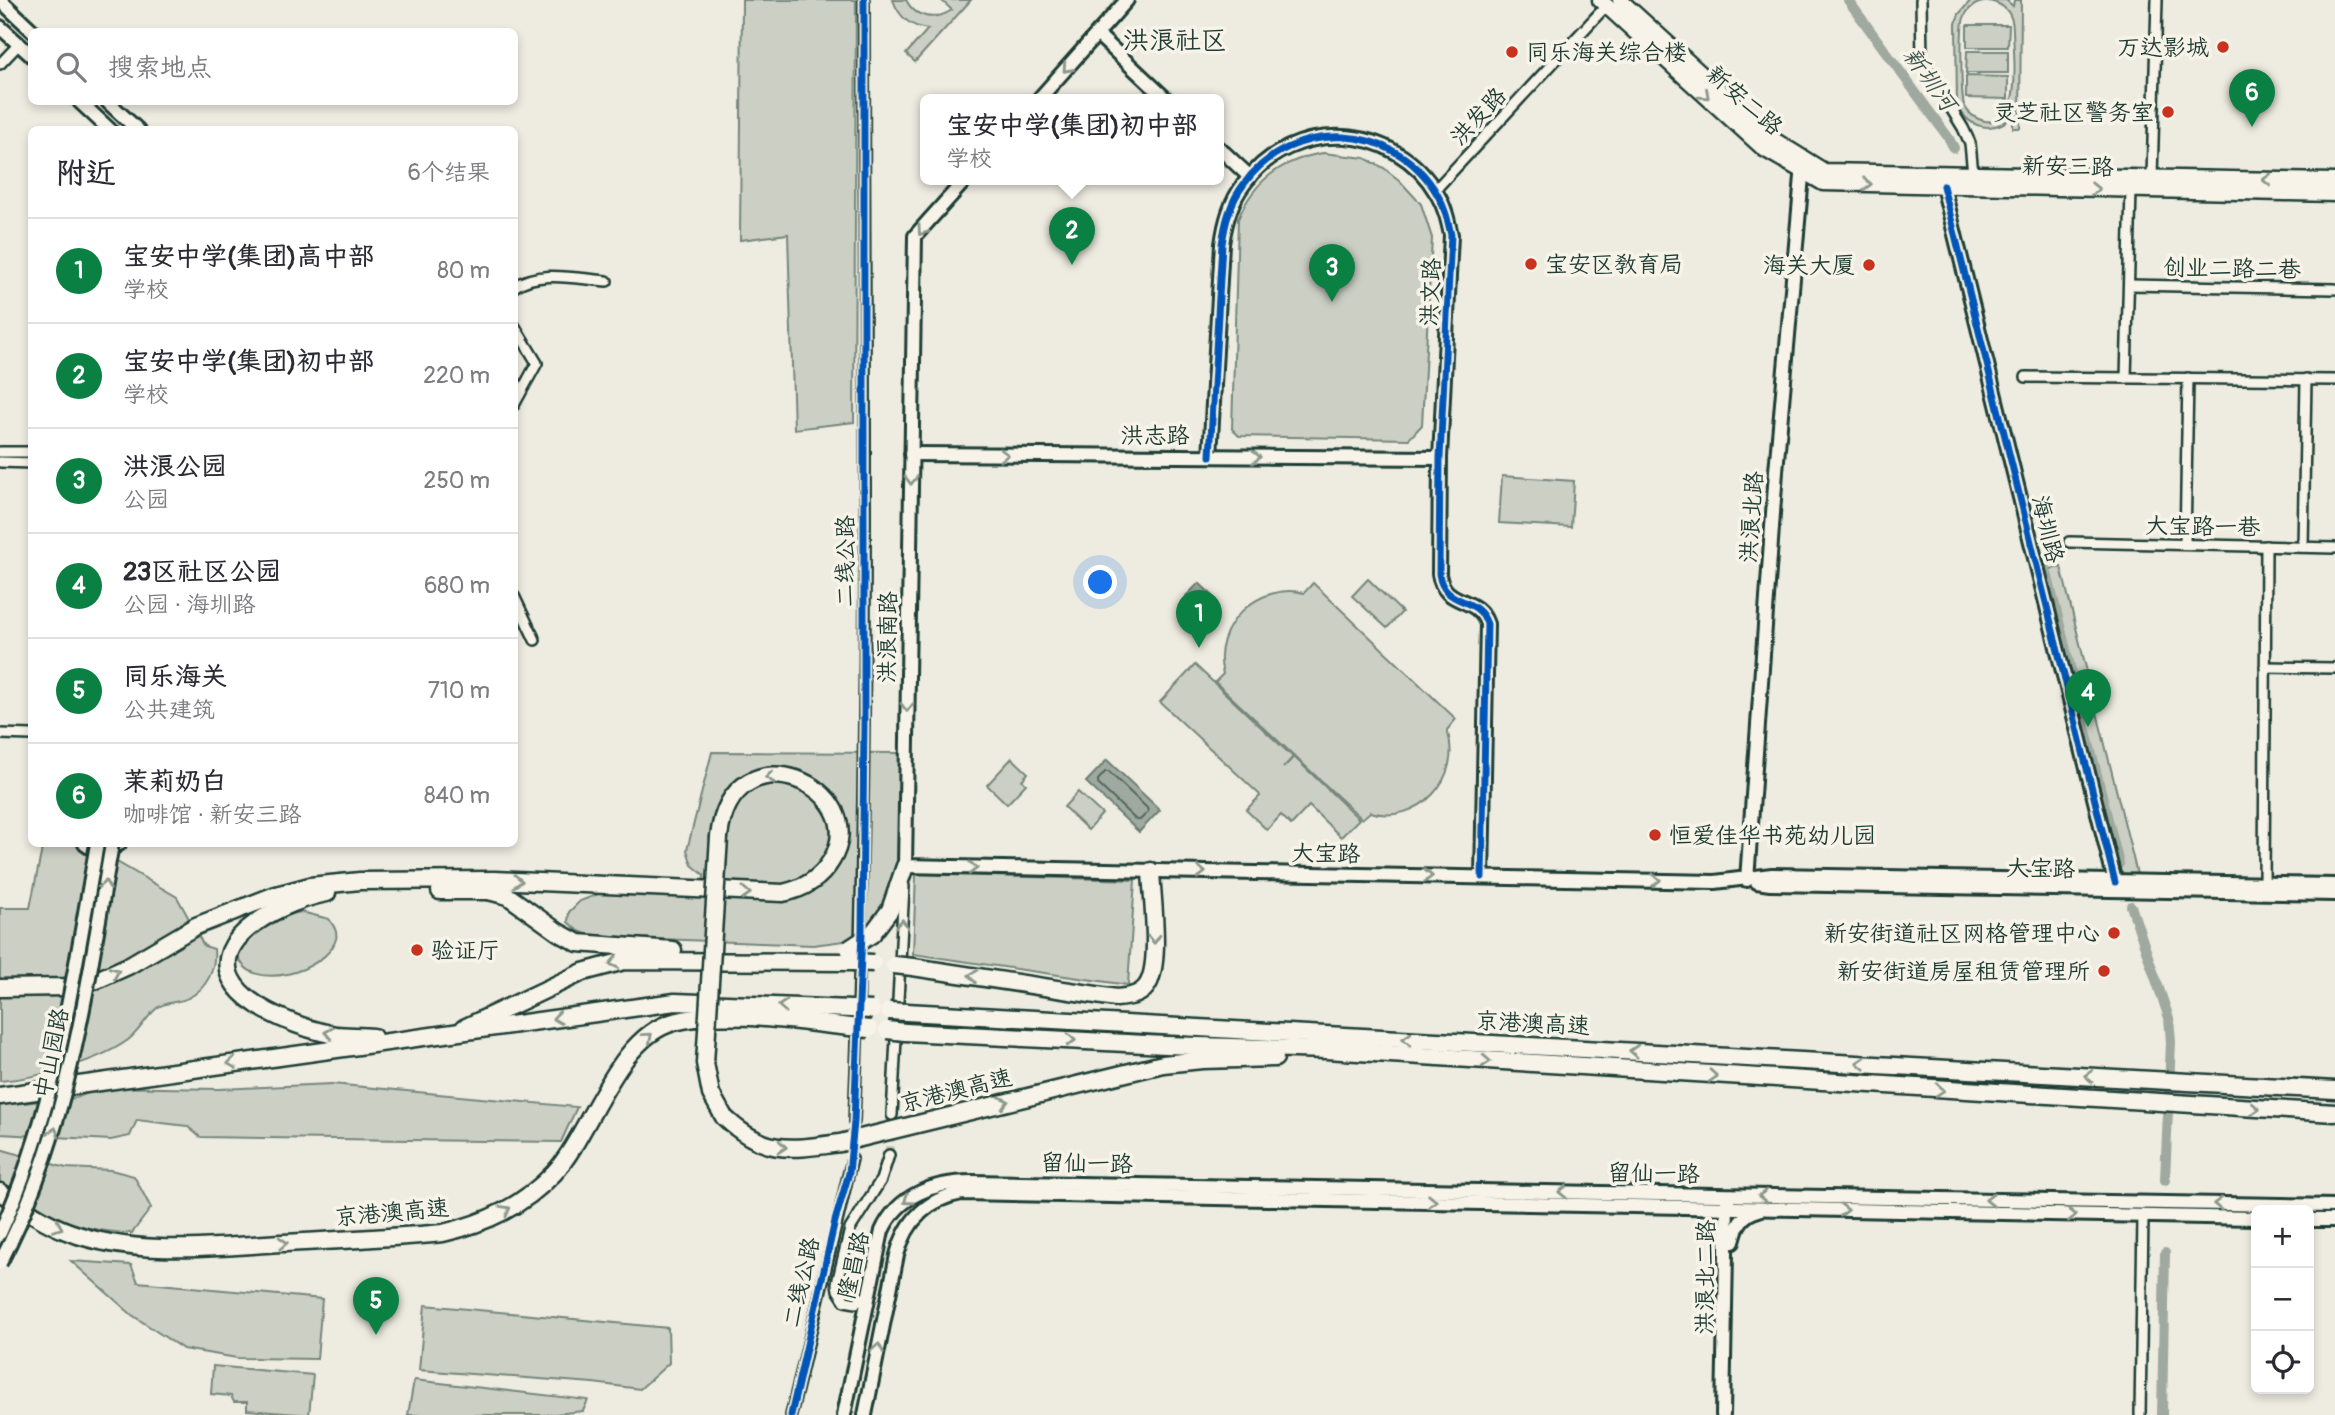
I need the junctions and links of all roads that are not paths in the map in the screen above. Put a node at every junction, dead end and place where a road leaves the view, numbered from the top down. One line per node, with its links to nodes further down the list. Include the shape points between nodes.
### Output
1 (0, 0): 8 (main road)
2 (864, 0): 82 (street, 二线公路, via 864,735)
3 (1127, 0): 9 (main road)
4 (1921, 0): 21 (street, via 1922,61 1963,128)
5 (2157, 0): 23 (street)
6 (1608, 2): 20 (main road, 新安二路); 27 (street, 洪发路)
7 (0, 27): 10 (main road)
8 (30, 28)
9 (1097, 34): 13 (main road, one-way to 13); 14 (main road)
10 (19, 44): 11 (main road); 12 (street)
11 (28, 52)
12 (0, 64)
13 (1043, 94)
14 (1161, 94)
15 (83, 105): 17 (main road)
16 (111, 105): 18 (main road)
17 (106, 126)
18 (134, 126)
19 (1224, 153): 22 (main road)
20 (1803, 165): 21 (main road, 新安三路, via 1824,171); 26 (main road, 新安三路, one-way to 26, via 1823,183); 67 (main road, 洪浪北路)
21 (1973, 174): 23 (main road, 新安三路)
22 (1250, 177): 27 (main road, 洪文路, via 1273,155 1292,145 1333,135 1375,141 1394,150); 44 (main road, 洪文路, via 1232,203 1222,244)
23 (2152, 177): 24 (main road, 新安三路, one-way to 23)
24 (2335, 181)
25 (961, 185): 43 (main road, 洪浪南路, one-way to 43, via 915,236)
26 (1943, 186): 28 (main road, 新安三路, one-way to 28); 68 (main road, 海圳路)
27 (1435, 190): 45 (main road, 洪文路, via 1446,214 1452,256)
28 (2131, 190): 29 (main road, 新安三路); 32 (street)
29 (2335, 194)
30 (607, 281): 31 (street, via 532,278)
31 (518, 285)
32 (2129, 285): 33 (street, 创业二路二巷); 36 (street)
33 (2335, 289)
34 (518, 332): 40 (street, via 537,363)
35 (2026, 376): 36 (street)
36 (2126, 378): 37 (street)
37 (2188, 378): 38 (street); 49 (street)
38 (2306, 379): 39 (street); 51 (street)
39 (2335, 380)
40 (518, 398)
41 (0, 452): 42 (street)
42 (28, 452)
43 (911, 454): 44 (main road, 洪志路, one-way to 44); 63 (main road, 洪浪南路, one-way to 63)
44 (1210, 456): 45 (main road, 洪志路, one-way to 45)
45 (1440, 458): 65 (main road, 洪文路, via 1440,582 1449,595 1479,609 1487,624)
46 (0, 462): 47 (street)
47 (28, 463)
48 (2070, 542): 49 (street, 大宝路一巷)
49 (2185, 544): 50 (street, 大宝路一巷)
50 (2266, 546): 51 (street, 大宝路一巷); 55 (street)
51 (2304, 547): 52 (street, 大宝路一巷)
52 (2335, 548)
53 (518, 604): 54 (street)
54 (536, 640)
55 (2265, 667): 56 (street); 70 (street)
56 (2335, 668)
57 (0, 734): 58 (street)
58 (28, 735)
59 (91, 847): 62 (main road, via 100,851)
60 (96, 847): 94 (main road, 中山园路, bridge, via 47,1103)
61 (111, 847): 96 (main road, 中山园路, one-way to 61, bridge, via 34,1190 59,1115)
62 (115, 847)
63 (905, 866): 64 (main road, 大宝路, one-way to 64); 73 (highway, bridge, via 890,910); 81 (street, 洪浪南路, one-way to 63)
64 (1151, 871): 65 (main road, 大宝路, one-way to 65); 73 (highway, one-way to 73, bridge, via 1153,975 1145,989 1131,997 873,963)
65 (1482, 877): 67 (main road, 大宝路, one-way to 67)
66 (446, 880): 71 (highway); 74 (highway, 京港澳高速, one-way to 66, via 66,987 97,980 196,926 310,886); 77 (highway, 京港澳高速, one-way to 77, bridge, via 494,880 766,894 783,893 821,875 834,856 839,833 832,810 817,790 801,779 776,775 755,779 736,793 724,813 719,837 705,1063 711,1094 723,1117 746,1137 774,1147 840,1143 1163,1064)
67 (1747, 880): 68 (main road, 大宝路, via 1772,875); 70 (main road, 大宝路, via 1770,884)
68 (2115, 882): 70 (main road, 大宝路)
69 (2335, 886): 70 (main road, 大宝路)
70 (2264, 889): 72 (main road, 大宝路)
71 (487, 891): 73 (highway, via 508,896 568,938 586,945); 76 (highway, one-way to 71, via 337,1035 284,1018 237,988 229,964 233,947 252,925 316,895)
72 (2335, 894)
73 (851, 956): 75 (highway, one-way to 75, via 624,961 583,972)
74 (0, 988)
75 (444, 1035): 76 (highway); 78 (highway, 京港澳高速, one-way to 75, bridge, via 675,1002)
76 (421, 1038): 79 (highway, one-way to 79)
77 (1393, 1055): 80 (highway, 京港澳高速, one-way to 80); 86 (highway, 京港澳高速, one-way to 77, bridge, via 65,1230 135,1247 443,1233 471,1226 539,1188 567,1155 615,1074 644,1039 672,1022 725,1017 905,1032)
78 (2335, 1090)
79 (0, 1096)
80 (2335, 1113)
81 (892, 1115)
82 (854, 1122)
83 (889, 1155): 97 (street, via 881,1180 850,1229 837,1283 845,1301 856,1303)
84 (852, 1159): 98 (street, 二线公路)
85 (972, 1187): 87 (main road, 留仙一路); 97 (main road, 隆昌路, one-way to 97, via 934,1186 891,1213); 100 (main road, 隆昌路, one-way to 85, via 904,1233 935,1201)
86 (0, 1192)
87 (1731, 1203): 88 (main road, 留仙一路, one-way to 87); 89 (main road, 留仙一路); 95 (main road, 洪浪北二路); 101 (main road, 洪浪北二路)
88 (2335, 1206)
89 (1768, 1208): 90 (main road, 留仙一路, one-way to 90); 95 (main road, via 1741,1220)
90 (2143, 1216): 91 (main road, 留仙一路); 103 (street)
91 (2251, 1219)
92 (2314, 1220): 93 (main road)
93 (2335, 1220)
94 (0, 1233)
95 (1733, 1242): 102 (main road, 洪浪北二路)
96 (0, 1263)
97 (866, 1297): 99 (main road, 隆昌路)
98 (791, 1415)
99 (844, 1415)
100 (865, 1415)
101 (1723, 1415)
102 (1731, 1415)
103 (2140, 1415)

